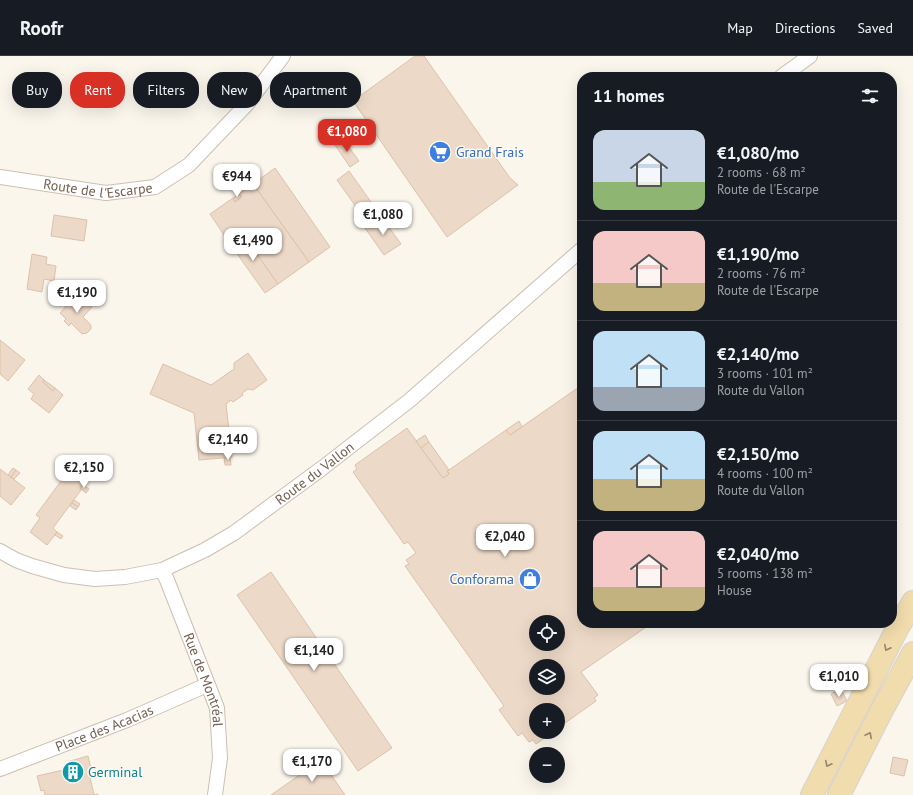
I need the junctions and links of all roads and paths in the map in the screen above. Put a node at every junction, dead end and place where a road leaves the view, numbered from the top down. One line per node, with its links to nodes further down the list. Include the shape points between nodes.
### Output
1 (283, 56): 4 (street, Route de l'Escarpe, via 247,104 189,165 155,187 106,193)
2 (810, 56): 3 (street)
3 (788, 72)
4 (0, 177)
5 (577, 252): 7 (street, Route du Vallon, via 410,400 321,469 234,533)
6 (0, 551): 7 (street, Route du Vallon, via 32,566 64,575 95,579 125,577)
7 (162, 570): 10 (street, Rue de Montréal)
8 (913, 602): 13 (main road, one-way to 13)
9 (913, 653): 14 (main road, one-way to 9)
10 (207, 685): 11 (street, Place des Acacias, via 127,720); 12 (street, Rue de Montréal, via 217,708 220,758)
11 (0, 769)
12 (215, 795)
13 (812, 795)
14 (839, 795)

